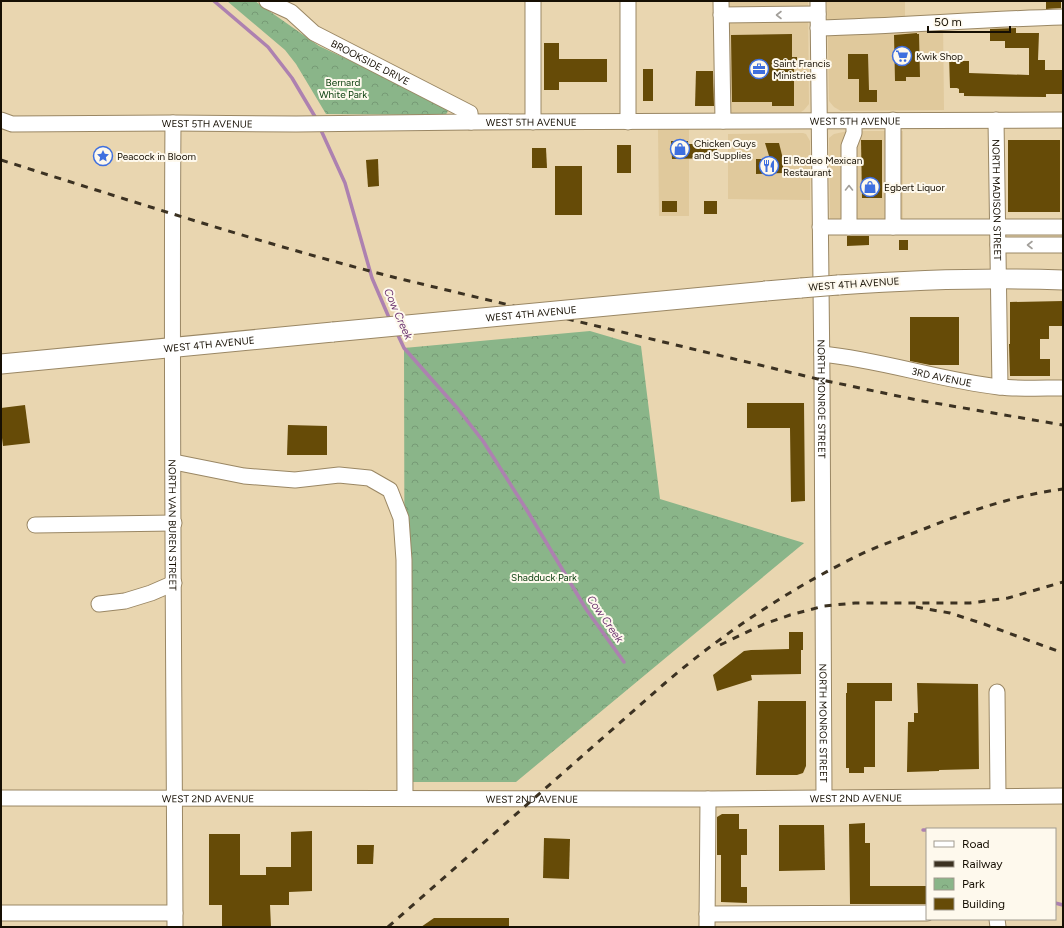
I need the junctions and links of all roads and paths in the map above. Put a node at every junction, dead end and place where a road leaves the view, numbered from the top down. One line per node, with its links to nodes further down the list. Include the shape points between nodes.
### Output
1 (267, 1): 4 (street, BROOKSIDE DRIVE)
2 (533, 1): 16 (street)
3 (628, 1): 17 (street)
4 (293, 7): 15 (street, BROOKSIDE DRIVE, via 314,33 470,113)
5 (721, 8): 6 (street, one-way to 5); 12 (street)
6 (818, 14): 7 (street, via 901,26); 13 (street, NORTH MONROE STREET)
7 (1063, 17)
8 (1, 120): 18 (street, WEST 5TH AVENUE, via 12,124)
9 (893, 120): 10 (street, WEST 5TH AVENUE); 14 (street, WEST 5TH AVENUE); 22 (street)
10 (996, 120): 11 (street, WEST 5TH AVENUE); 19 (street, NORTH MADISON STREET)
11 (1063, 120)
12 (723, 121): 13 (street, WEST 5TH AVENUE); 17 (street, WEST 5TH AVENUE)
13 (819, 121): 14 (street, WEST 5TH AVENUE); 20 (street, NORTH MONROE STREET)
14 (854, 121): 21 (street, one-way to 14, via 849,146 854,133)
15 (471, 122): 16 (street, WEST 5TH AVENUE); 18 (street, WEST 5TH AVENUE)
16 (533, 122): 17 (street, WEST 5TH AVENUE)
17 (628, 122)
18 (173, 123): 28 (street, NORTH VAN BUREN STREET)
19 (998, 226): 22 (street); 23 (street); 24 (street, NORTH MADISON STREET)
20 (820, 227): 21 (street); 29 (street, NORTH MONROE STREET)
21 (849, 227): 22 (street)
22 (893, 227)
23 (1063, 227)
24 (998, 245): 25 (street, one-way to 24); 26 (street, NORTH MADISON STREET)
25 (1063, 245)
26 (998, 279): 27 (main road, WEST 4TH AVENUE); 28 (main road, WEST 4TH AVENUE, bridge, via 915,280 801,288); 31 (street, NORTH MADISON STREET)
27 (1063, 280)
28 (172, 348): 30 (main road, WEST 4TH AVENUE); 33 (street, NORTH VAN BUREN STREET)
29 (822, 354): 31 (street, 3RD AVENUE); 41 (street, NORTH MONROE STREET)
30 (1, 364)
31 (1000, 387): 32 (street, 3RD AVENUE)
32 (1063, 388)
33 (174, 462): 34 (street, NORTH VAN BUREN STREET); 44 (street, via 244,476 295,480 340,475 369,478 390,490 401,518 404,560)
34 (174, 522): 35 (street); 36 (street, NORTH VAN BUREN STREET)
35 (35, 525)
36 (174, 583): 37 (street, via 125,601); 43 (street, NORTH VAN BUREN STREET)
37 (99, 604)
38 (997, 692): 39 (street)
39 (998, 796): 40 (street, WEST 2ND AVENUE); 41 (street, WEST 2ND AVENUE)
40 (1063, 796)
41 (824, 797): 45 (street, WEST 2ND AVENUE)
42 (1, 798): 43 (street, WEST 2ND AVENUE)
43 (175, 798): 44 (street, WEST 2ND AVENUE); 48 (street, NORTH VAN BUREN STREET)
44 (405, 798): 45 (street, WEST 2ND AVENUE)
45 (708, 799): 49 (street)
46 (1, 913): 48 (street)
47 (926, 913): 49 (street)
48 (175, 920)
49 (707, 921)

